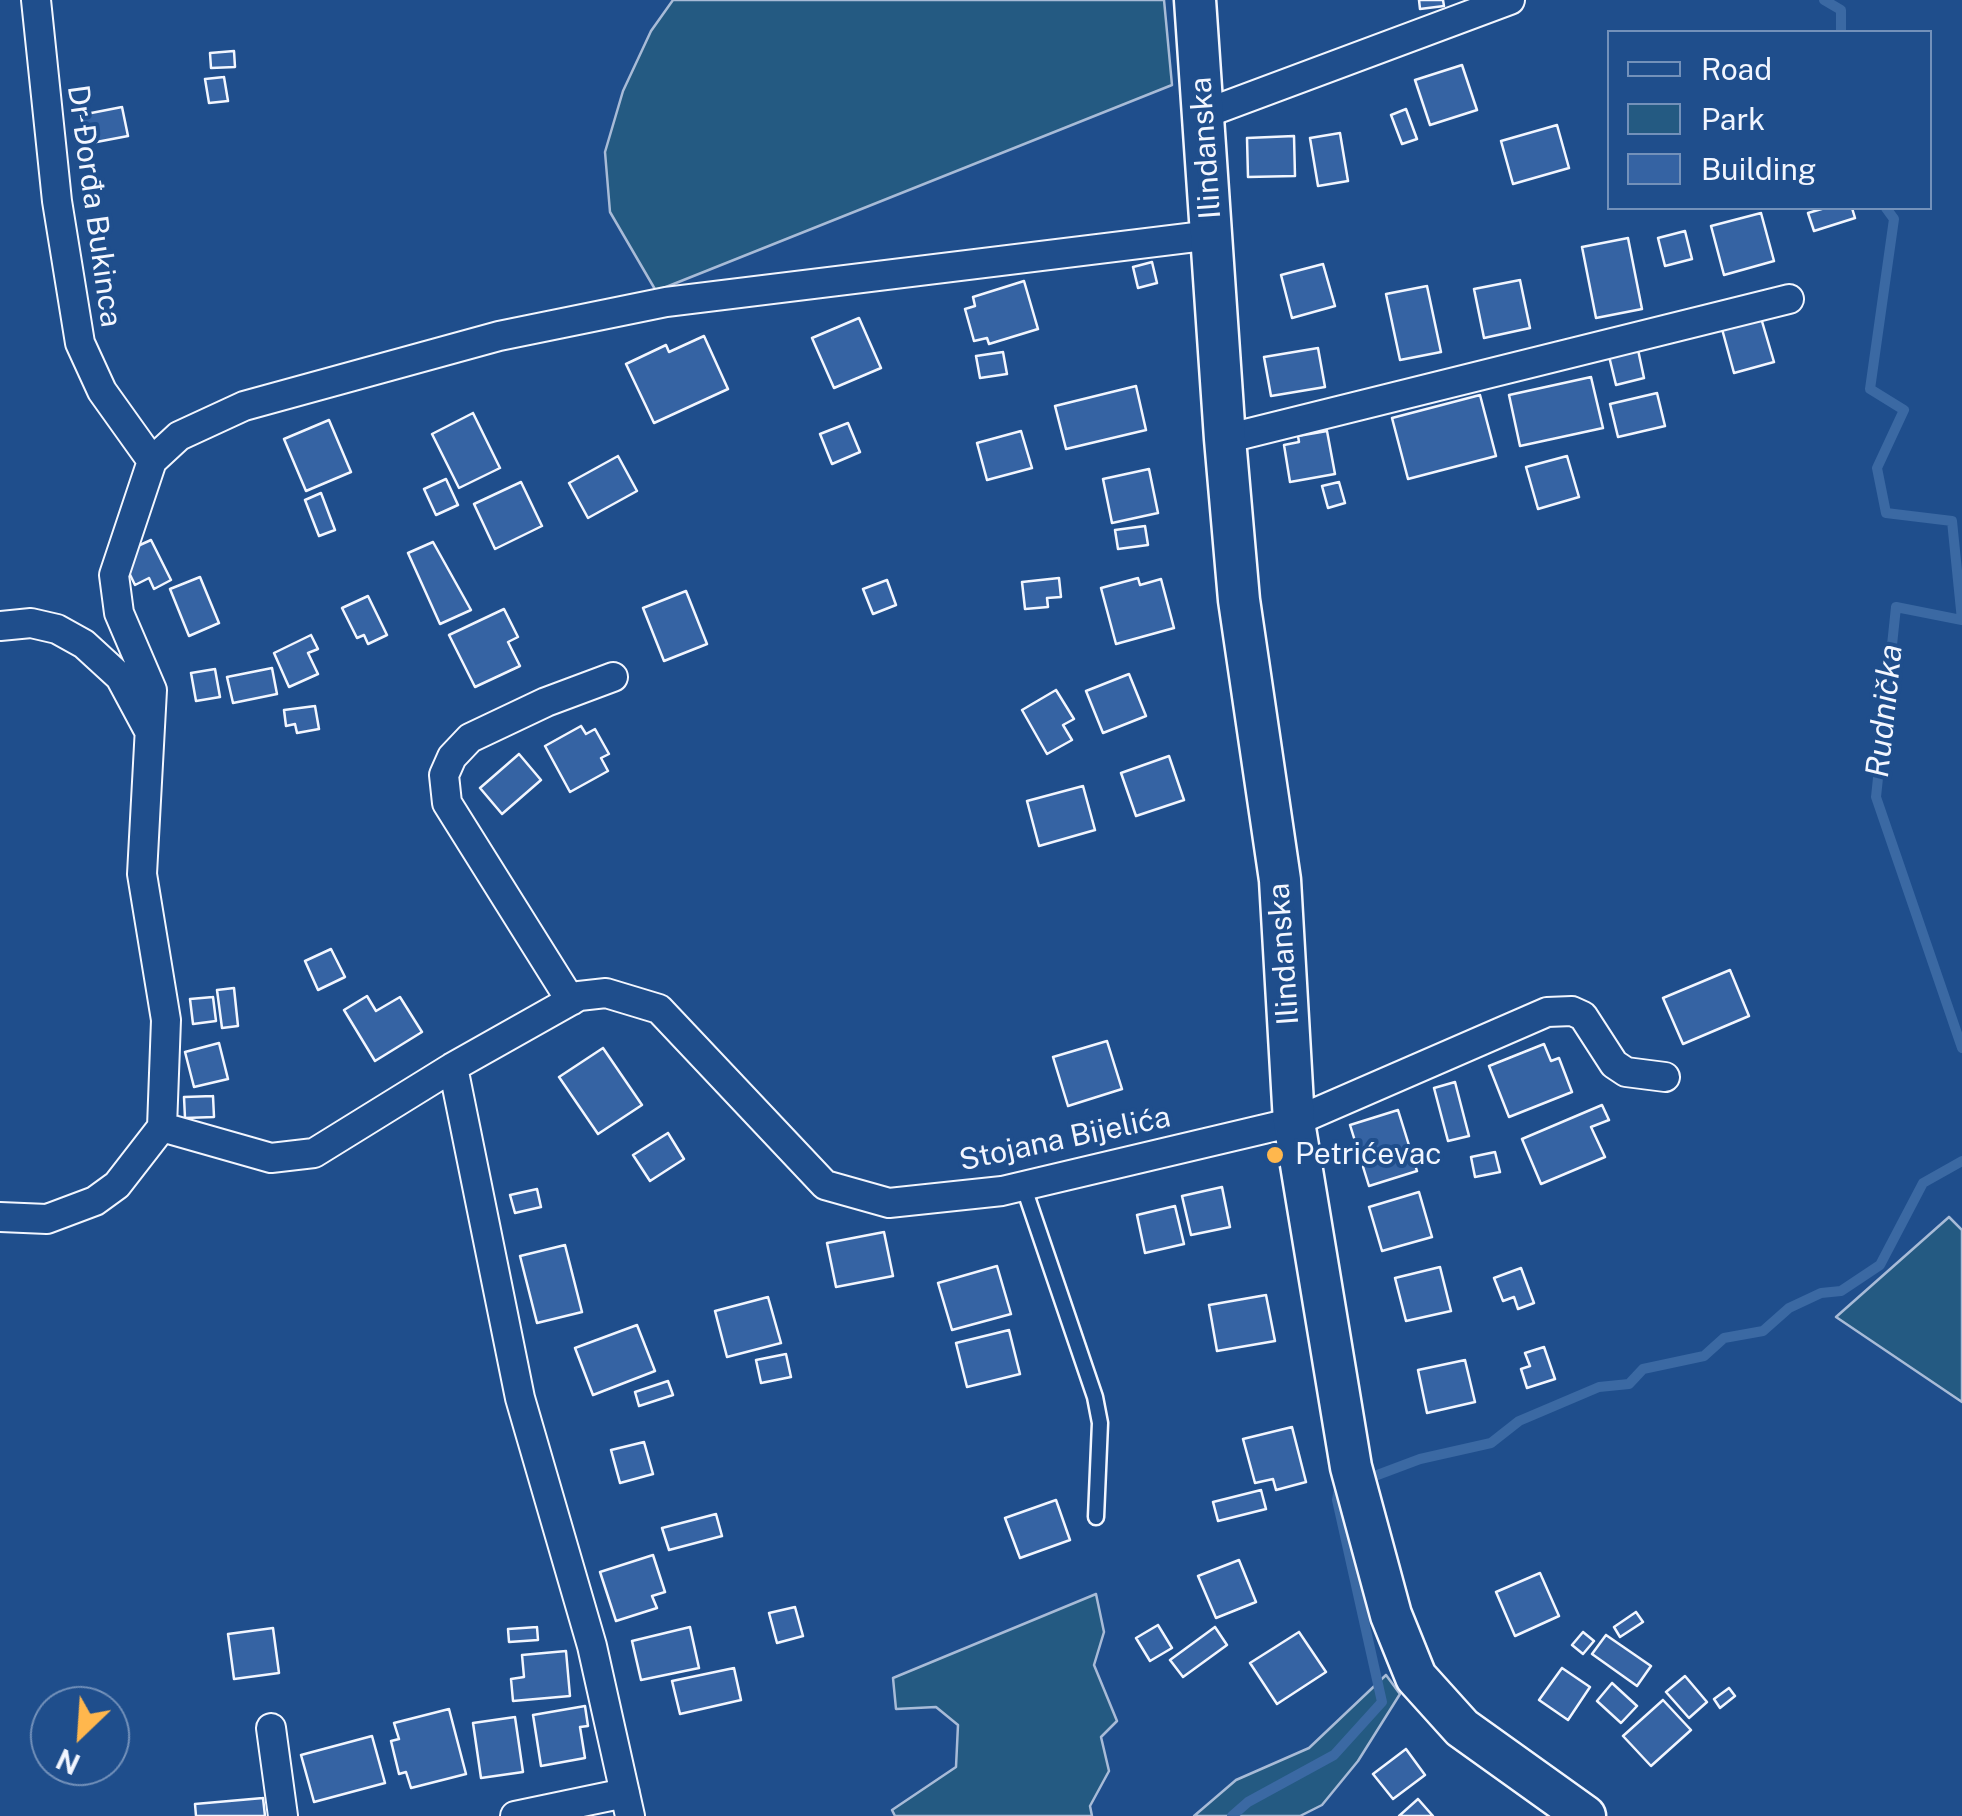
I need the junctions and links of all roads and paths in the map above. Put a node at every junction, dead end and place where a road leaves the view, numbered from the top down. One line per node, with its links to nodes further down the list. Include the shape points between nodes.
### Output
1 (36, 0): 8 (street, Dr Đorđa Bukinca, via 80,343 102,391)
2 (1196, 0): 4 (street, Ilindanska)
3 (1510, 0): 4 (street)
4 (1204, 114): 5 (street, Ilindanska)
5 (1212, 234): 7 (street, Ilindanska); 8 (street, via 666,302 499,336 244,406 179,436)
6 (1789, 299): 7 (street)
7 (1225, 439): 15 (street, Ilindanska, via 1239,600 1280,880)
8 (152, 460): 11 (street, via 114,575 118,613 152,690)
9 (0, 626): 11 (street, via 31,623 84,644 120,677)
10 (613, 677): 12 (street, via 470,738 444,775 447,803)
11 (150, 733): 16 (street, via 142,874 166,1020)
12 (571, 1001): 13 (street, Stojana Bijelića); 17 (street, Stojana Bijelića, via 606,993 659,1009 810,1173 842,1194 889,1204)
13 (453, 1067): 16 (street, Stojana Bijelića, via 314,1153 294,1158 271,1158); 21 (street, via 520,1398 592,1646)
14 (1664, 1077): 15 (street, Stojana Bijelića, via 1626,1072 1583,1016 1548,1012)
15 (1294, 1122): 17 (street, Stojana Bijelića); 24 (street, Ilindanska, via 1355,1485 1390,1616 1424,1690 1462,1728)
16 (162, 1127): 18 (street, via 117,1185 95,1201 47,1219)
17 (1023, 1185): 19 (lane, via 1095,1396)
18 (0, 1217)
19 (1096, 1517)
20 (271, 1728): 22 (street)
21 (628, 1804): 23 (street)
22 (283, 1816)
23 (515, 1816)
24 (1585, 1816)

